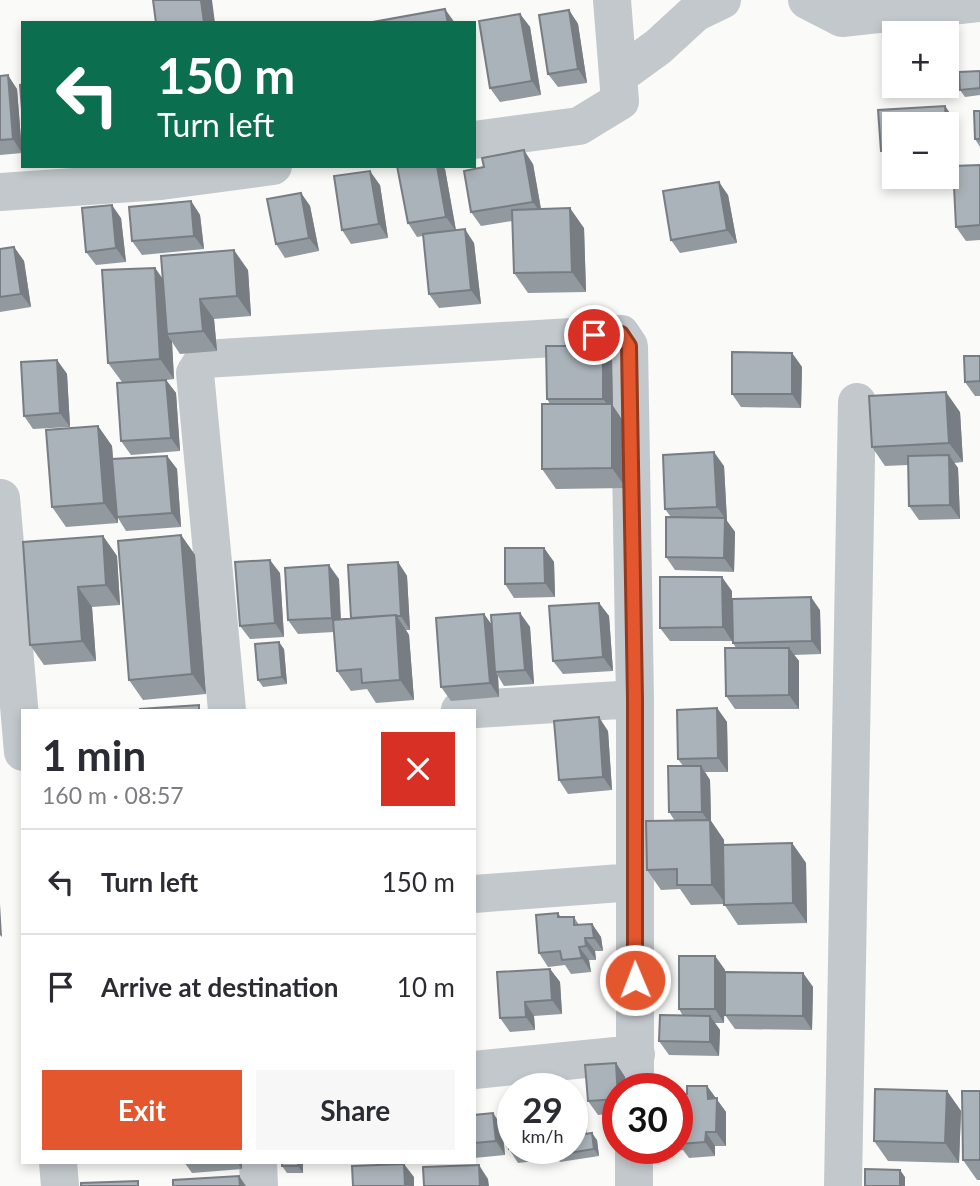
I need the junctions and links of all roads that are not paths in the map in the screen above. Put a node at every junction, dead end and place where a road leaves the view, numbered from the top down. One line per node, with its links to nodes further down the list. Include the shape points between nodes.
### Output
1 (612, 0): 5 (street)
2 (722, 0): 5 (street, via 695,13)
3 (807, 0): 4 (street, via 842,18)
4 (980, 3)
5 (618, 76): 6 (street, via 620,101 579,126)
6 (476, 140)
7 (257, 168): 8 (street, via 161,181)
8 (0, 192)
9 (857, 402): 25 (street)
10 (1, 498): 14 (street)
11 (635, 699): 12 (street, via 629,346 621,334 204,359 195,373); 13 (street); 15 (street)
12 (227, 709)
13 (476, 709)
14 (21, 729)
15 (634, 882): 16 (street); 18 (street)
16 (476, 894)
17 (476, 1070): 18 (street)
18 (636, 1071)
19 (58, 1164): 22 (street)
20 (258, 1164): 23 (street)
21 (634, 1164): 24 (street)
22 (60, 1186)
23 (260, 1186)
24 (634, 1186)
25 (843, 1186)

